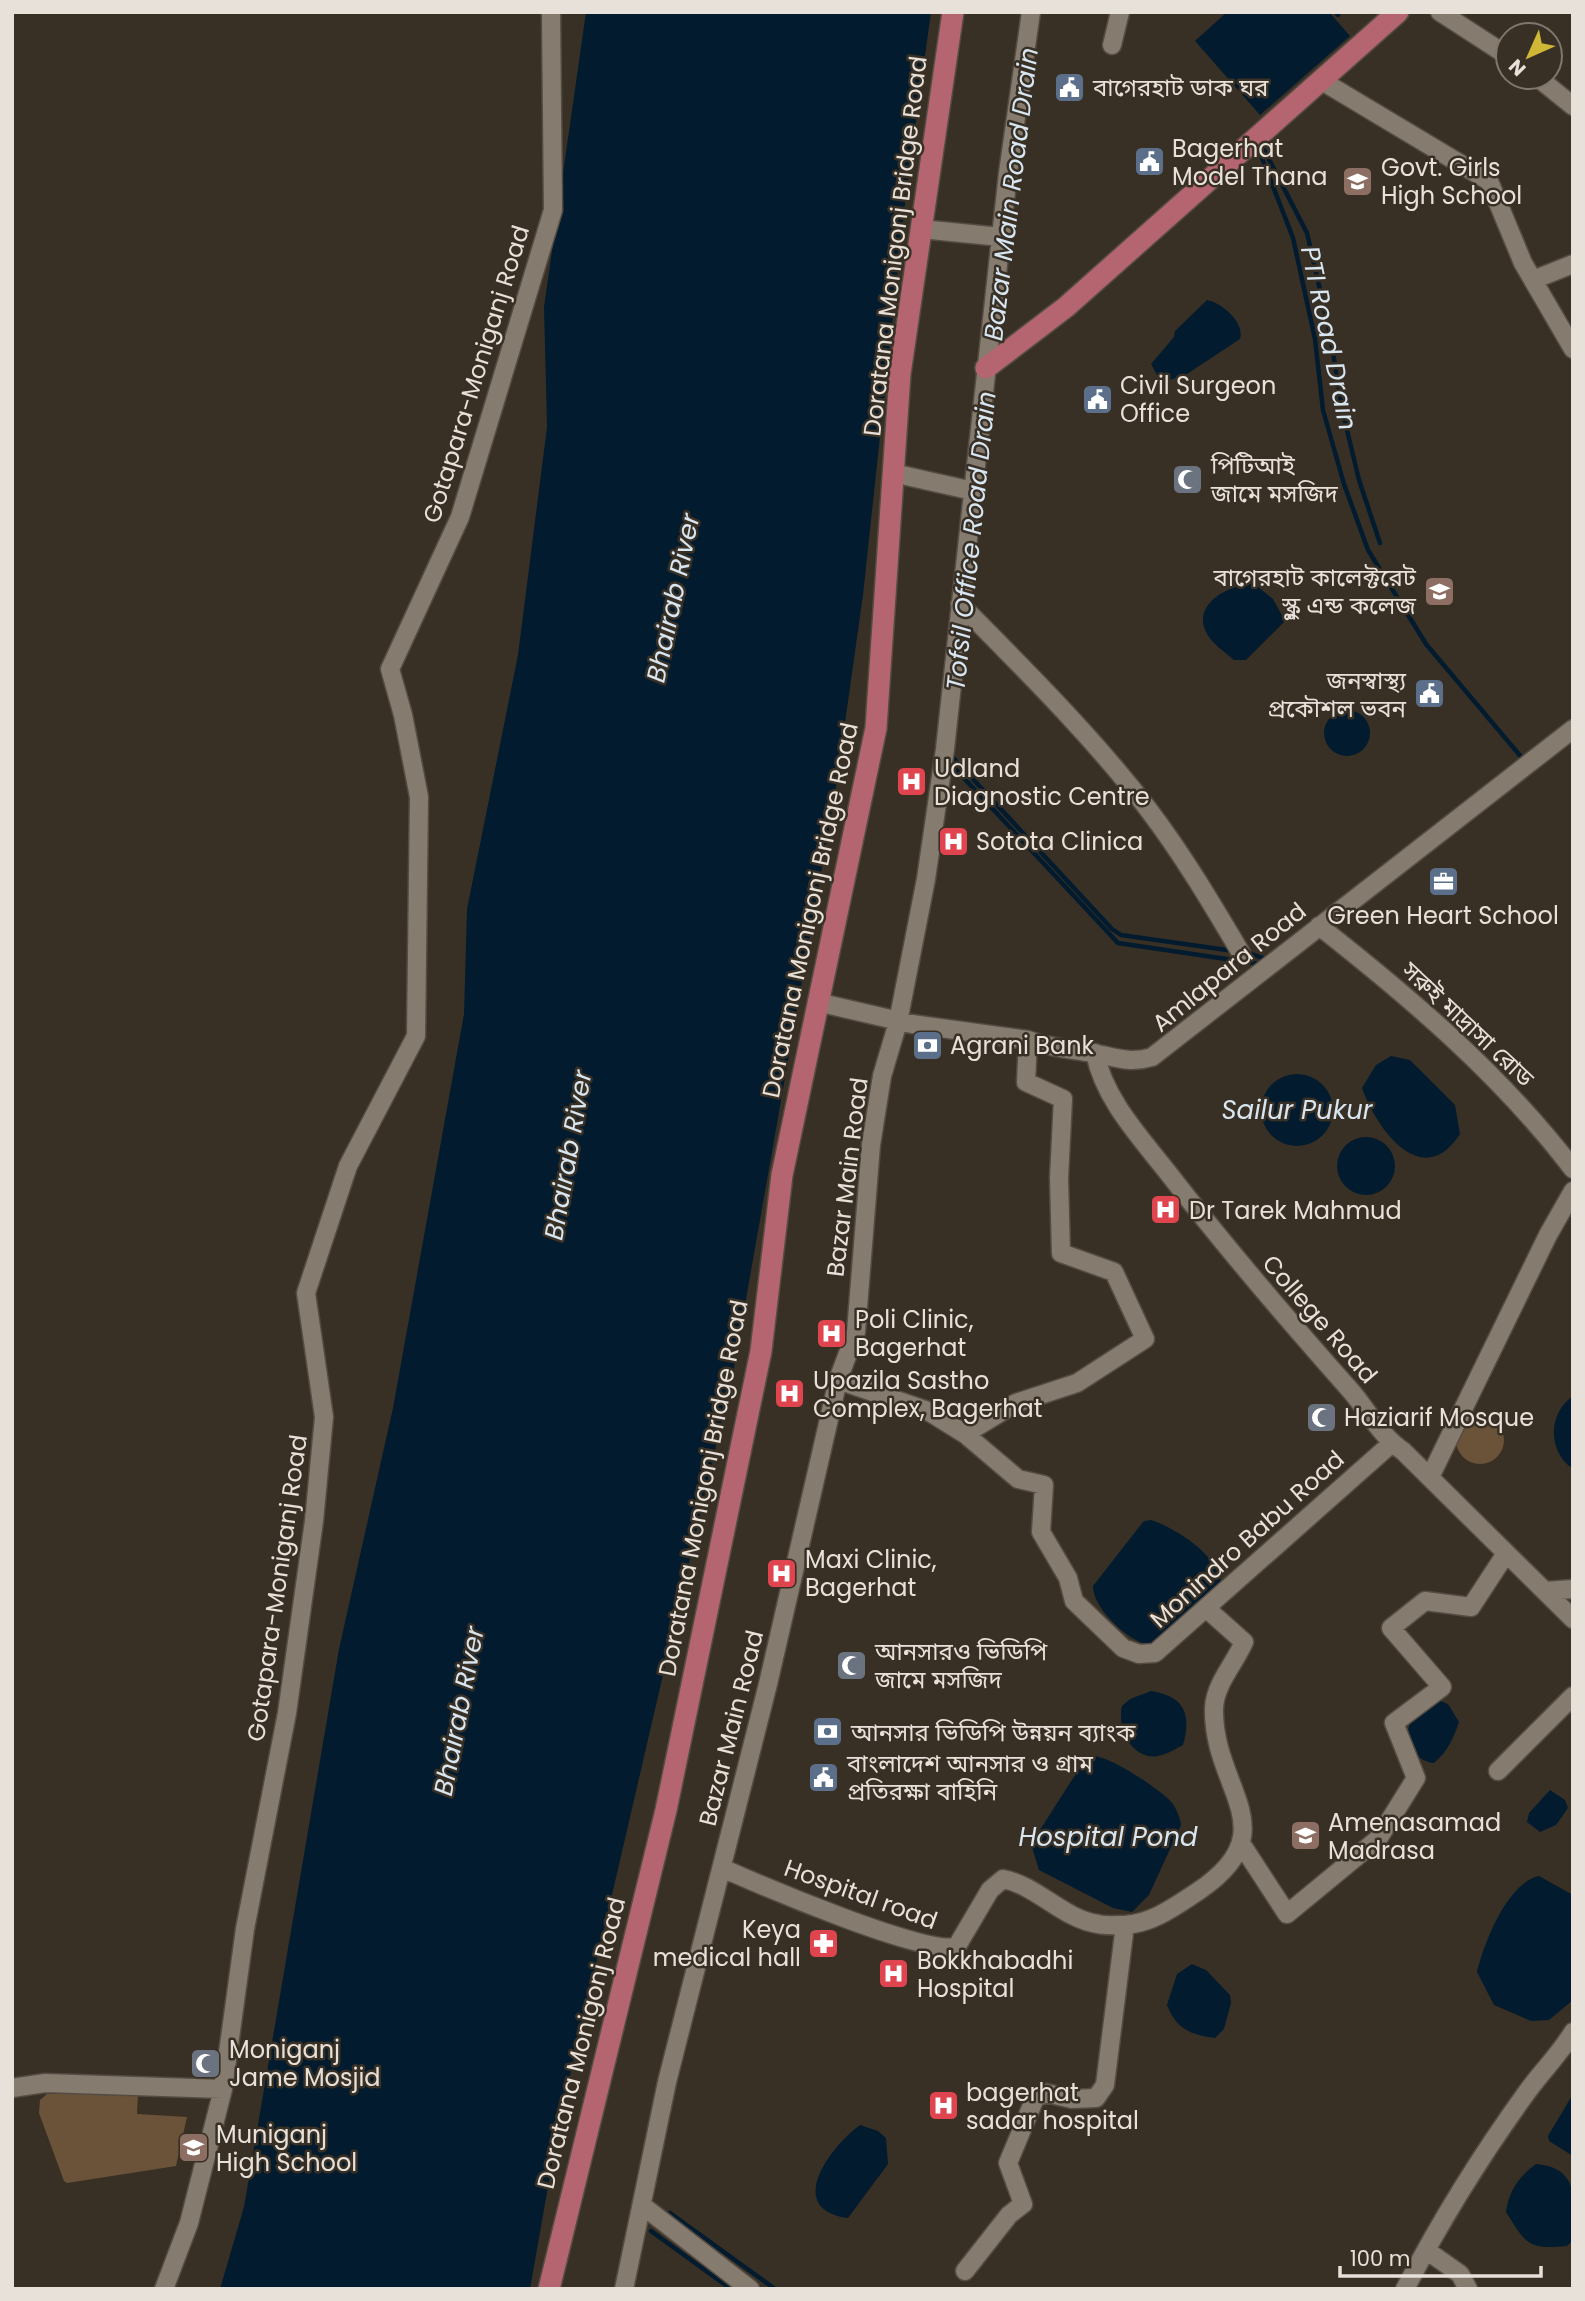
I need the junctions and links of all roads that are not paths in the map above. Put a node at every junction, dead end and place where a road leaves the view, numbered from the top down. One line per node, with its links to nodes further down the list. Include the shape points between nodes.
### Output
1 (551, 12): 47 (street, Gotapara-Moniganj Road, via 553,210 460,517 390,668 419,797 416,1036 348,1166 306,1293 324,1418 314,1521 287,1713 245,1929)
2 (953, 12): 12 (main road, Doratana Monigonj Bridge Road)
3 (1031, 12): 13 (street, Bazar Main Road)
4 (1120, 12): 7 (street)
5 (1398, 12): 9 (main road)
6 (1440, 12): 8 (street)
7 (1112, 45)
8 (1494, 47)
9 (1322, 81): 15 (street, via 1489,181); 17 (main road, via 1066,307)
10 (1554, 91): 11 (street)
11 (1573, 106)
12 (921, 229): 13 (street); 18 (main road, Doratana Monigonj Bridge Road, via 900,374)
13 (1001, 237): 17 (street, Bazar Main Road)
14 (1573, 264): 15 (street)
15 (1533, 280): 16 (street)
16 (1573, 349)
17 (986, 368): 19 (street, Bazar Main Road)
18 (893, 473): 19 (street); 24 (main road, Doratana Monigonj Bridge Road, via 876,728)
19 (972, 491): 20 (street, Bazar Main Road)
20 (960, 604): 23 (street, via 1076,725 1148,809 1200,882); 25 (street, Bazar Main Road, via 926,879)
21 (1573, 729): 22 (street, Amlapara Road)
22 (1319, 926): 27 (street, Amlapara Road, via 1163,1051 1140,1061); 28 (street, সরুই মাদ্রাসা রোড, via 1485,1068)
23 (1241, 953)
24 (817, 1002): 25 (street, Amlapara Road); 41 (main road, Doratana Monigonj Bridge Road, via 782,1175 761,1351)
25 (898, 1022): 26 (street, Amlapara Road); 30 (street, Bazar Main Road, via 882,1076 871,1145 856,1332)
26 (1028, 1040): 27 (street, Amlapara Road); 31 (street, via 1026,1082 1063,1099 1061,1253 1114,1272 1145,1339 1077,1383 1016,1404)
27 (1095, 1053): 32 (street, College Road, via 1100,1078 1155,1157)
28 (1573, 1169)
29 (1573, 1191): 33 (street)
30 (838, 1380): 31 (street, Monindro Babu Road, via 928,1411); 43 (street, Bazar Main Road)
31 (965, 1434): 37 (street, Monindro Babu Road, via 1018,1479 1044,1485 1041,1532 1068,1577 1073,1601 1123,1648 1139,1654 1156,1653)
32 (1392, 1443): 33 (street, College Road); 37 (street, Monindro Babu Road)
33 (1430, 1477): 34 (street, College Road)
34 (1504, 1555): 36 (street, College Road); 42 (street, via 1471,1607 1425,1601 1391,1628 1442,1687 1394,1723 1416,1778 1378,1839 1287,1914)
35 (1573, 1589): 36 (street)
36 (1545, 1591): 38 (street, College Road)
37 (1207, 1609): 42 (street, via 1244,1642 1215,1697 1214,1710 1219,1752 1239,1801)
38 (1573, 1619)
39 (1573, 1696): 40 (street)
40 (1498, 1771)
41 (666, 1810): 52 (main road, Doratana Monigonj Road)
42 (1242, 1845): 44 (street, via 1218,1878 1145,1923)
43 (722, 1868): 44 (street, Hospital road, via 837,1914 949,1950 957,1946 990,1890 1003,1880 1088,1921); 48 (street, Bazar Main Road, via 667,2082)
44 (1125, 1925): 50 (street, via 1105,2085 1096,2098 1046,2093 1035,2098 1008,2163 1023,2204)
45 (1573, 2032): 49 (street, via 1521,2099)
46 (12, 2088): 47 (street, via 45,2083)
47 (223, 2089): 51 (street, Gotapara-Moniganj Road, via 189,2223)
48 (643, 2206): 53 (street, Bazar Main Road); 54 (street)
49 (1426, 2249): 55 (street); 56 (street, via 1460,2274)
50 (965, 2271)
51 (164, 2289)
52 (549, 2289)
53 (624, 2289)
54 (750, 2289)
55 (1405, 2289)
56 (1468, 2289)

